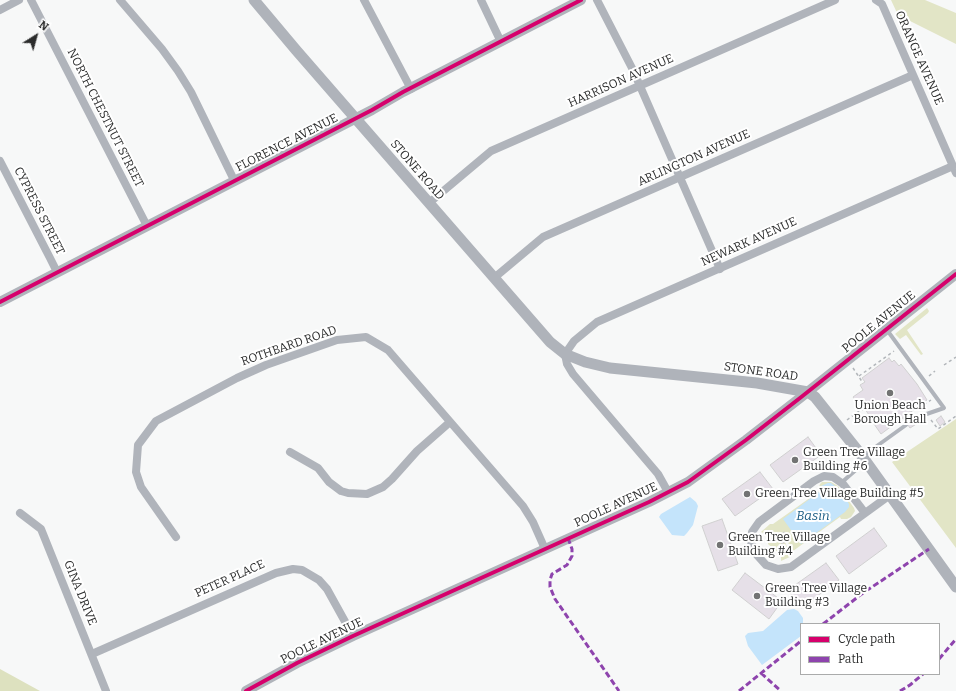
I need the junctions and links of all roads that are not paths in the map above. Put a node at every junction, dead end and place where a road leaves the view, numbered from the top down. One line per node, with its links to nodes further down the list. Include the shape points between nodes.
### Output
1 (19, 0): 11 (street)
2 (31, 0): 22 (street, NORTH CHESTNUT STREET)
3 (120, 0): 20 (street, via 178,71)
4 (254, 0): 16 (main road, STONE ROAD)
5 (364, 0): 15 (street)
6 (481, 0): 12 (street)
7 (581, 0): 12 (street, FLORENCE AVENUE)
8 (597, 0): 14 (street)
9 (835, 0): 14 (street, HARRISON AVENUE)
10 (876, 0): 13 (street, ORANGE AVENUE, via 882,4)
11 (0, 10)
12 (501, 42): 15 (street, FLORENCE AVENUE)
13 (913, 75): 18 (street, ORANGE AVENUE); 19 (street, ARLINGTON AVENUE)
14 (640, 86): 19 (street); 21 (street, HARRISON AVENUE, via 492,151)
15 (411, 89): 16 (street, FLORENCE AVENUE)
16 (356, 119): 20 (street, FLORENCE AVENUE); 21 (main road, STONE ROAD)
17 (0, 161): 24 (street, CYPRESS STREET)
18 (955, 169): 23 (street, NEWARK AVENUE)
19 (680, 177): 23 (street); 26 (street, ARLINGTON AVENUE, via 543,237)
20 (234, 180): 22 (street, FLORENCE AVENUE)
21 (429, 203): 26 (main road, STONE ROAD)
22 (147, 226): 24 (street, FLORENCE AVENUE)
23 (720, 269): 29 (street, NEWARK AVENUE, via 597,322 574,341)
24 (57, 272): 27 (street, FLORENCE AVENUE)
25 (956, 274): 28 (street, POOLE AVENUE)
26 (494, 278): 29 (main road, STONE ROAD, via 550,342)
27 (0, 302)
28 (886, 329): 30 (street, POOLE AVENUE); 31 (lane, via 944,408)
29 (565, 354): 30 (main road, STONE ROAD, via 610,368 757,383); 37 (street, via 573,374 658,474)
30 (808, 392): 35 (main road, STONE ROAD, via 818,399); 37 (street, POOLE AVENUE, via 700,474)
31 (915, 418)
32 (450, 422): 34 (street, via 417,451 388,483 367,494 348,494 341,491 329,482 318,468); 41 (street, ROTHBARD ROAD, via 388,350 366,337 337,340 266,365 165,415 156,421 138,445 136,472 139,482); 42 (street, ROTHBARD ROAD, via 523,506)
33 (906, 425): 35 (lane)
34 (290, 452)
35 (864, 459): 36 (lane); 38 (main road, STONE ROAD)
36 (841, 482): 40 (street); 40 (street, via 833,477 819,478 759,522 751,537 757,555 772,568 792,567)
37 (668, 492): 42 (street, POOLE AVENUE)
38 (890, 496): 40 (street); 43 (main road, STONE ROAD)
39 (20, 513): 45 (street, GINA DRIVE, via 41,529)
40 (865, 513)
41 (176, 537)
42 (545, 549): 44 (street, POOLE AVENUE)
43 (956, 587)
44 (353, 636): 45 (street, PETER PLACE, via 327,589 319,580 302,570 293,570 276,573); 47 (street, POOLE AVENUE, via 290,666)
45 (92, 654): 46 (street, GINA DRIVE)
46 (106, 691)
47 (246, 691)

